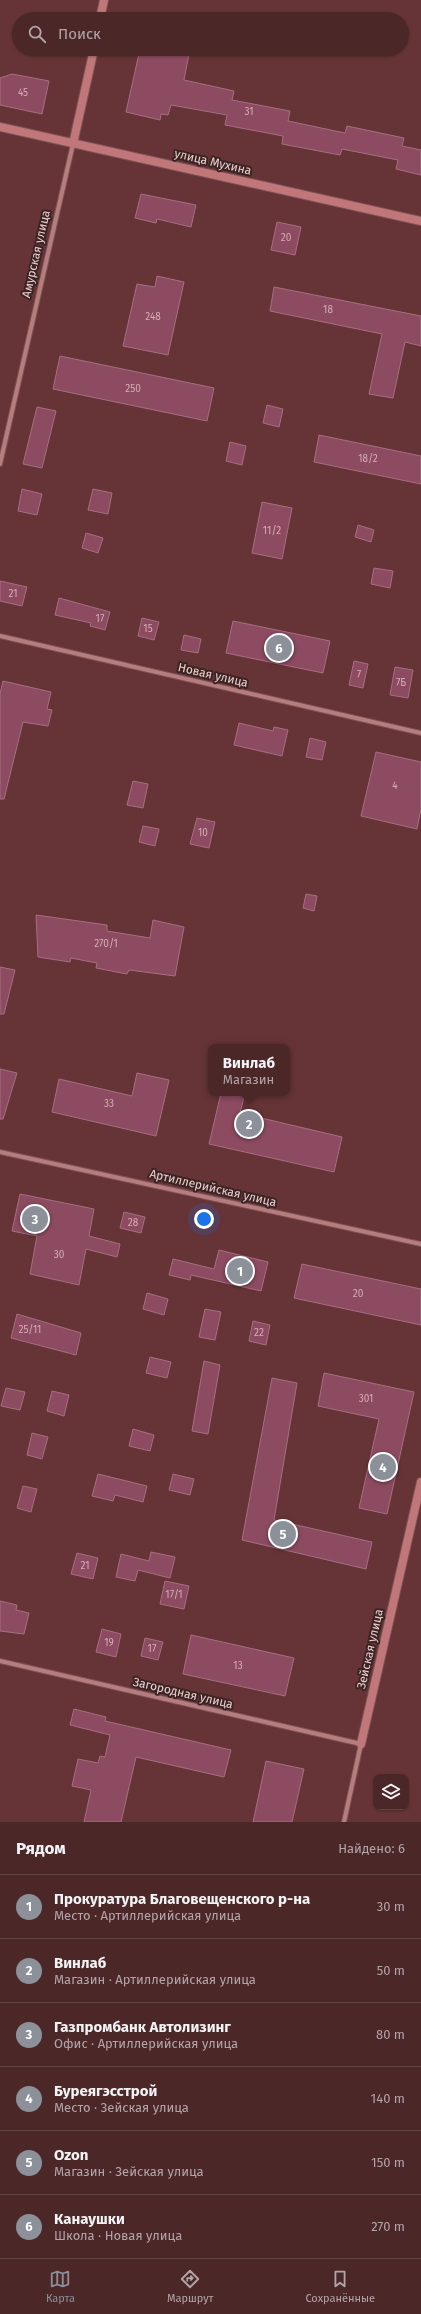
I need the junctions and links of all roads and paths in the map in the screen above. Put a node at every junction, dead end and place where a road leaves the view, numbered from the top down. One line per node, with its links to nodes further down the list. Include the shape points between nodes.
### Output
1 (104, 0): 2 (main road)
2 (101, 12)
3 (92, 56): 5 (main road, Амурская улица)
4 (0, 128): 5 (main road, улица Мухина)
5 (73, 144): 6 (main road, улица Мухина); 7 (street, Амурская улица)
6 (421, 221)
7 (0, 464)
8 (0, 636): 9 (street, Новая улица)
9 (421, 733)
10 (0, 1152): 11 (street, Артиллерийская улица)
11 (421, 1244)
12 (421, 1482): 14 (main road, Зейская улица)
13 (0, 1661): 14 (street, Загородная улица)
14 (361, 1744): 15 (street, Зейская улица)
15 (344, 1822)

